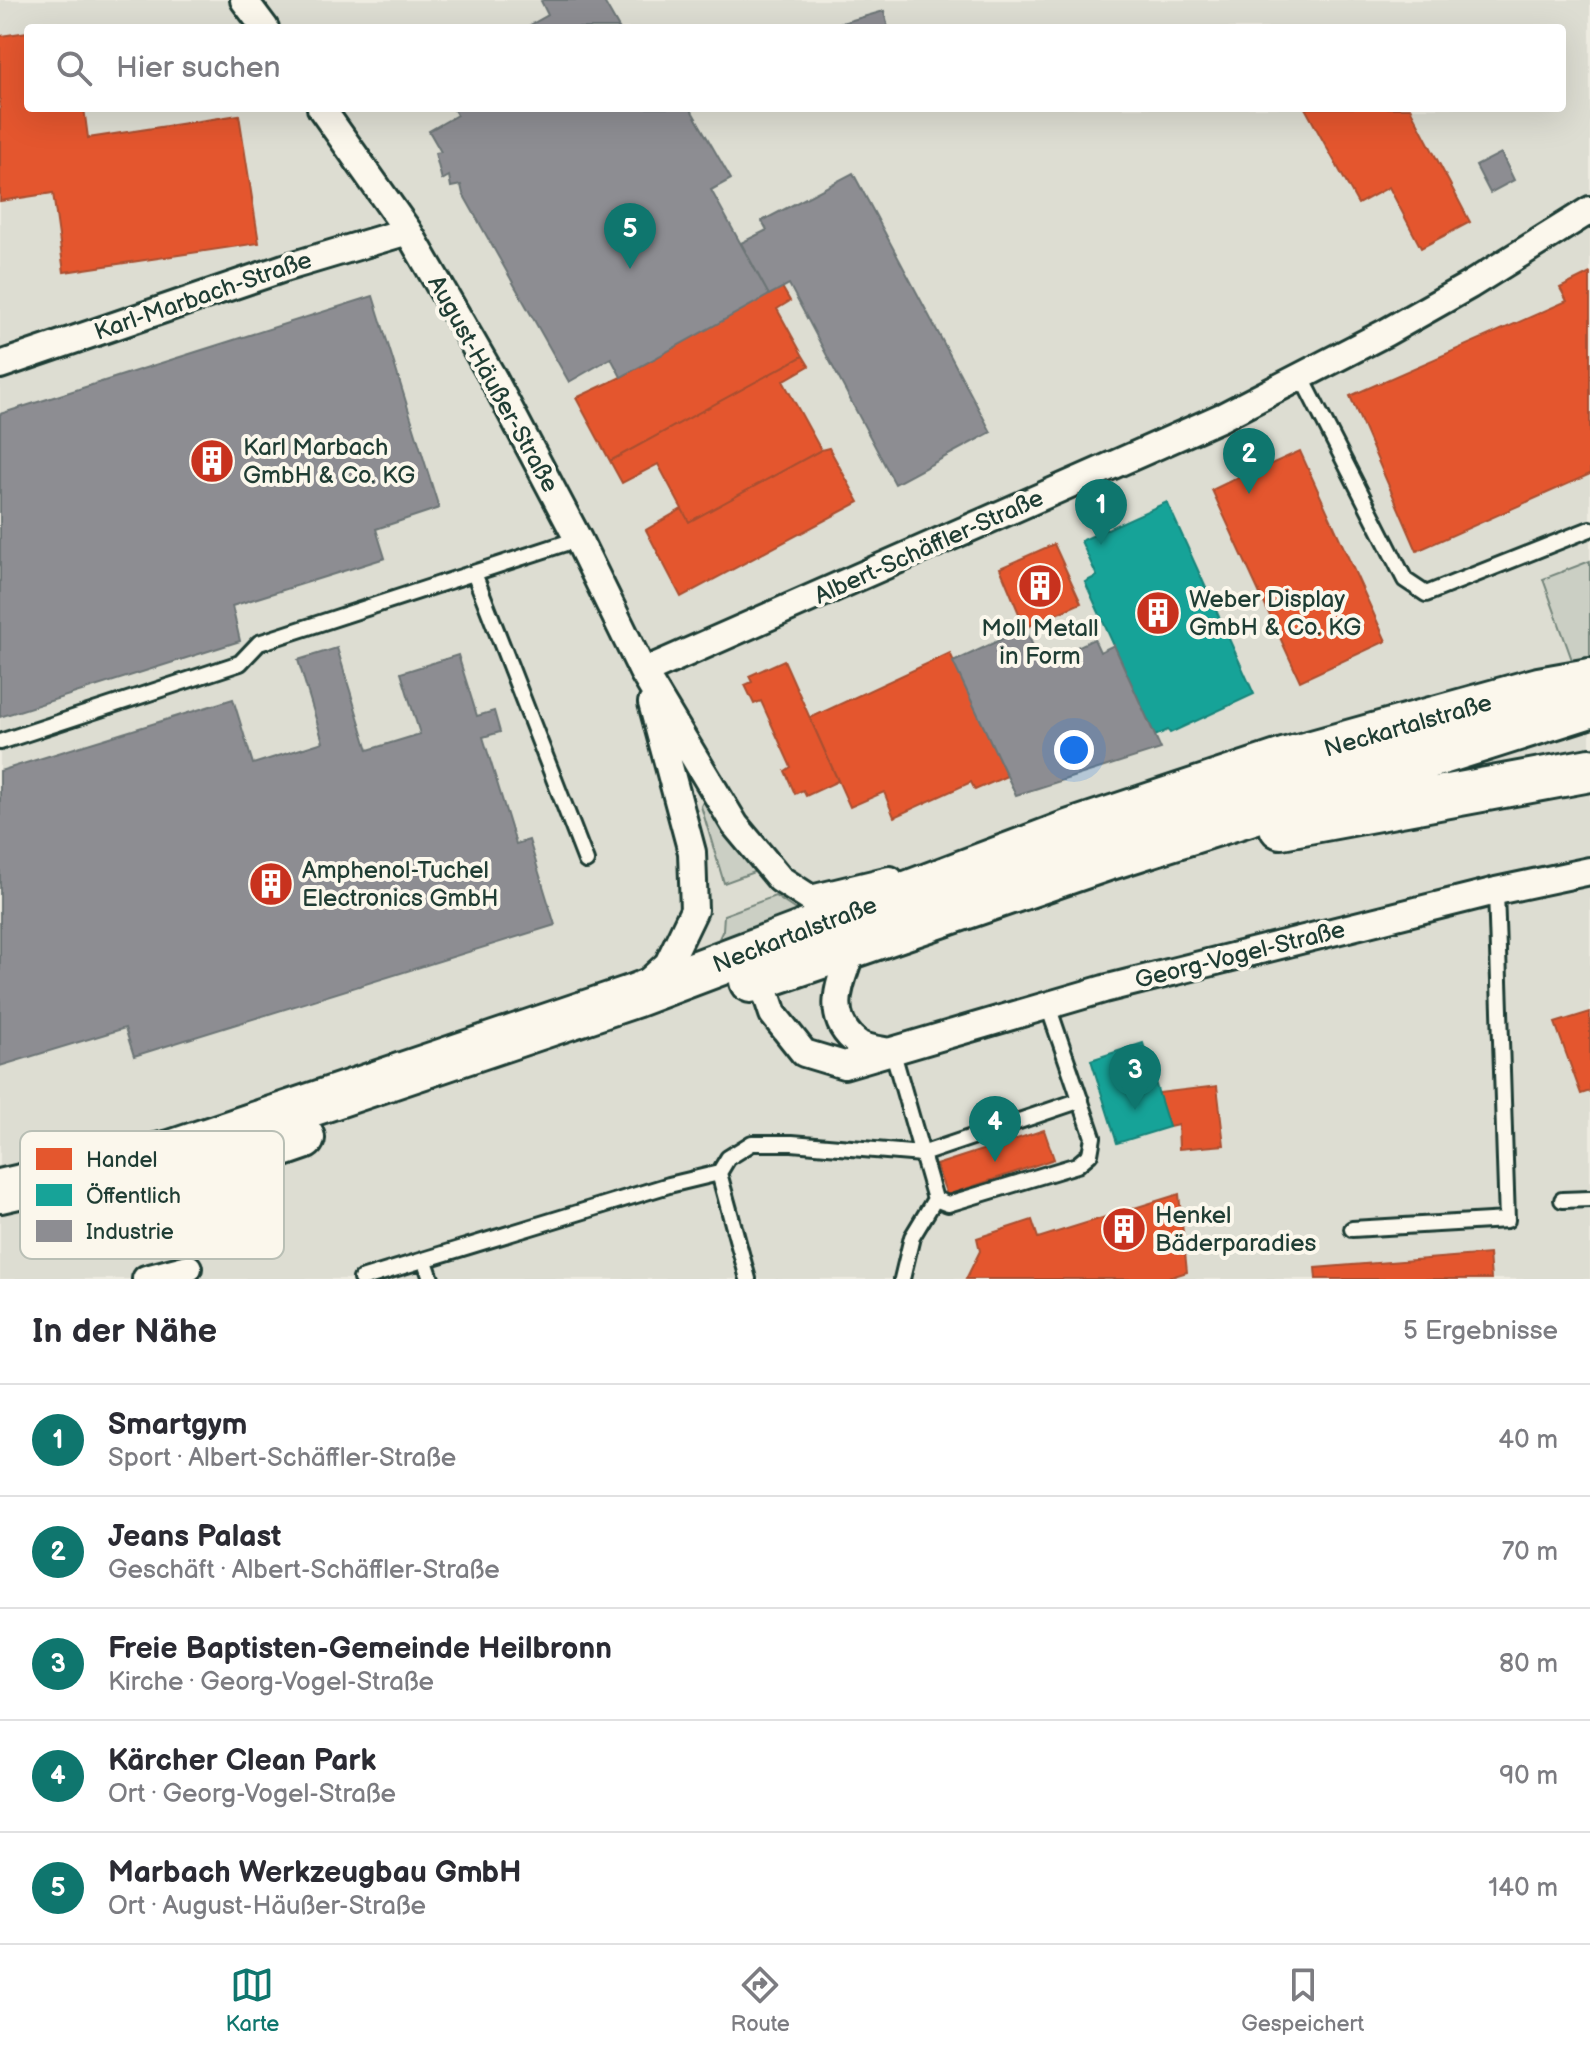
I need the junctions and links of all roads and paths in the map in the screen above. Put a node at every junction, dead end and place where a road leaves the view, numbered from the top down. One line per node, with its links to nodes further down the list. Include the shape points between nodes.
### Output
1 (244, 0): 2 (street)
2 (262, 24)
3 (324, 112): 5 (street, August-Häußer-Straße)
4 (1590, 210): 7 (street, Albert-Schäffler-Straße, via 1470,285)
5 (408, 231): 6 (street, Karl-Marbach-Straße); 9 (street, August-Häußer-Straße)
6 (0, 365)
7 (1301, 376): 8 (lane, via 1405,580 1426,594); 12 (street, Albert-Schäffler-Straße, via 1222,417)
8 (1590, 529)
9 (578, 539): 10 (lane); 12 (street, August-Häußer-Straße)
10 (474, 573): 16 (lane, via 259,643 240,663); 20 (lane)
11 (1590, 665): 14 (main road)
12 (643, 672): 18 (street, August-Häußer-Straße, via 735,825 780,879 811,899); 25 (street, August-Häußer-Straße, via 692,852 694,910 668,964)
13 (1590, 680): 14 (main road, Neckartalstraße)
14 (1539, 689): 18 (main road, Neckartalstraße, via 1287,759)
15 (1590, 706): 19 (main road, Neckartalstraße)
16 (0, 742)
17 (1590, 770): 19 (main road)
18 (1071, 831): 24 (main road, Neckartalstraße)
19 (1107, 859): 23 (main road, Neckartalstraße)
20 (586, 861)
21 (1590, 871): 22 (street, Georg-Vogel-Straße)
22 (1496, 891): 26 (street, Georg-Vogel-Straße); 40 (lane, via 1507,1220)
23 (853, 947): 24 (main road, Neckartalstraße); 27 (street, via 836,994 841,1024 861,1045)
24 (757, 965): 25 (main road, Neckartalstraße); 27 (street, Georg-Vogel-Straße, via 773,1014 804,1053 844,1065); 30 (main road, Neckartalstraße)
25 (634, 996): 29 (main road, Neckartalstraße)
26 (1048, 1006): 27 (street, Georg-Vogel-Straße); 28 (lane)
27 (893, 1053): 31 (lane)
28 (1081, 1100): 31 (lane); 35 (lane, via 1093,1137 1090,1154 1077,1165 948,1204)
29 (233, 1131)
30 (284, 1143)
31 (922, 1154): 32 (lane, via 752,1143 728,1158); 35 (lane)
32 (719, 1173): 41 (lane); 46 (lane)
33 (20, 1186): 34 (main road, Neckartalstraße)
34 (0, 1191)
35 (935, 1199): 47 (lane, via 912,1237)
36 (1590, 1199): 37 (lane)
37 (1562, 1200)
38 (20, 1213): 39 (main road, Neckartalstraße)
39 (0, 1218)
40 (1352, 1229)
41 (425, 1261): 44 (lane); 45 (lane)
42 (188, 1268): 43 (street)
43 (146, 1279)
44 (361, 1279)
45 (431, 1279)
46 (748, 1279)
47 (902, 1279)

